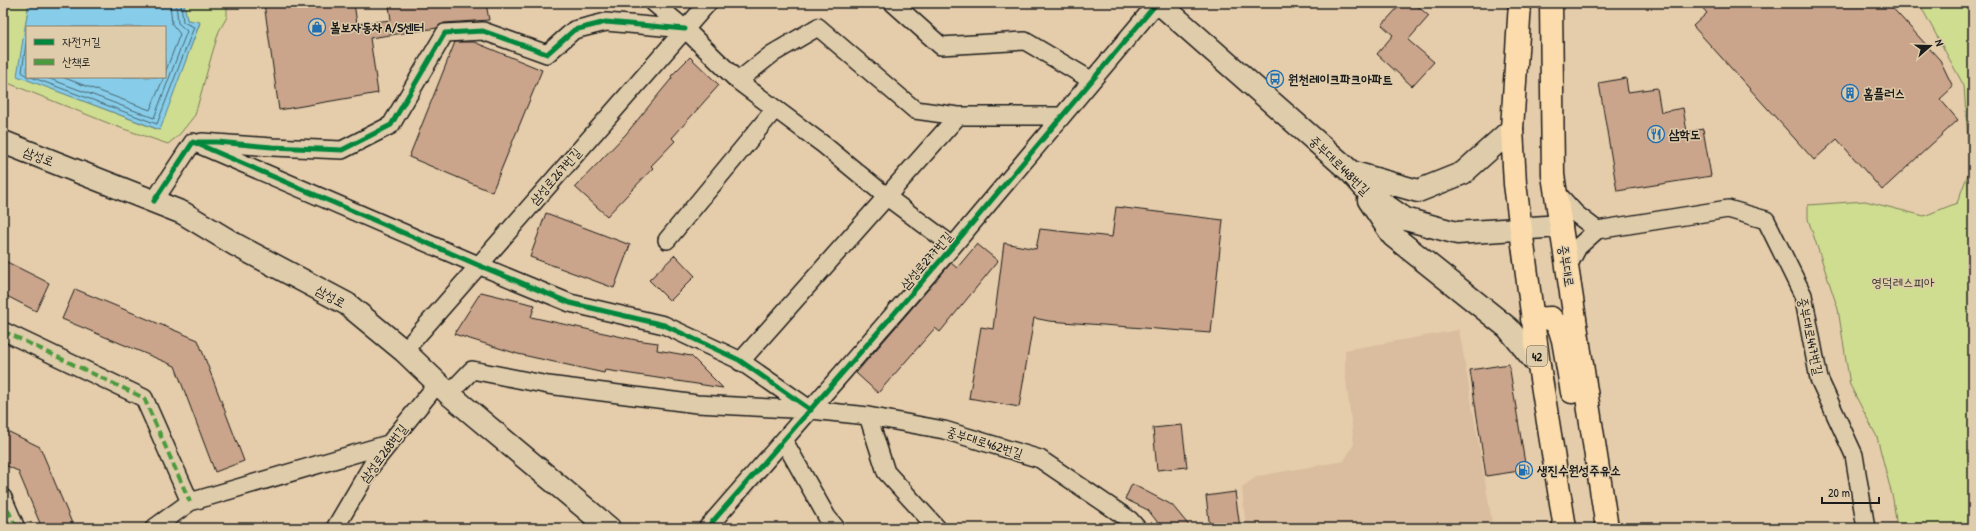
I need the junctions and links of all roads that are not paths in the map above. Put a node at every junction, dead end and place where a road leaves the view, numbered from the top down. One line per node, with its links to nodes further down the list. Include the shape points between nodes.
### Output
1 (654, 3): 7 (street)
2 (708, 3): 7 (street, 삼성로267번길)
3 (892, 3): 8 (street, via 941,46 1024,40)
4 (1158, 3): 8 (street, 삼성로277번길); 16 (street, 중부대로448번길)
5 (1520, 3): 13 (main road, 42)
6 (1551, 3): 17 (main road, 중부대로, via 1553,175)
7 (685, 30): 9 (street); 15 (street, via 606,22 574,30 547,54 483,31 445,33 391,125 342,150); 25 (street, 삼성로267번길)
8 (1091, 80): 12 (street, 삼성로277번길)
9 (738, 81): 10 (street); 11 (street, via 772,54 818,27 915,110)
10 (775, 109): 18 (street); 23 (street)
11 (958, 116): 12 (street); 18 (street)
12 (1061, 116): 24 (street, 삼성로277번길)
13 (1512, 129): 16 (street, via 1463,173 1418,191); 21 (main road, 42)
14 (3, 142): 19 (street, 삼성로)
15 (193, 142): 19 (street); 25 (street)
16 (1350, 172): 21 (street, 중부대로448번길, via 1372,196 1404,219 1457,233); 31 (street, via 1393,236 1508,328)
17 (1556, 192): 20 (main road, 중부대로); 22 (street, via 1576,214)
18 (887, 197): 24 (street); 30 (street)
19 (154, 201): 29 (street, 삼성로, via 183,213 236,245 347,304)
20 (1561, 226): 21 (street, 중부대로448번길); 26 (main road, 중부대로)
21 (1520, 229): 27 (main road, 42)
22 (1597, 230): 26 (street, via 1578,247); 50 (street, 중부대로447번길, via 1728,209 1766,220 1803,295 1819,379 1854,455)
23 (667, 240)
24 (953, 246): 33 (street, 삼성로277번길)
25 (478, 265): 29 (street, 삼성로267번길); 30 (street, via 570,303 664,325)
26 (1567, 268): 36 (main road, 중부대로)
27 (1532, 319): 31 (main road, 42); 36 (main road, via 1551,318 1559,327 1578,432)
28 (3, 331): 39 (street, via 144,398)
29 (404, 351): 32 (street, 삼성로)
30 (740, 362): 33 (street)
31 (1539, 366): 48 (main road, 42)
32 (444, 388): 33 (street, 삼성로268번길, via 472,370 548,384 697,404); 37 (street, 삼성로268번길); 43 (street, 삼성로)
33 (811, 410): 34 (street, 중부대로462번길); 35 (street, 삼성로277번길)
34 (868, 416): 46 (street, via 886,472); 47 (street, 중부대로462번길, via 944,430 1040,459 1130,520)
35 (784, 441): 44 (street, 삼성로277번길); 45 (street)
36 (1594, 441): 49 (main road, 중부대로)
37 (388, 444): 39 (street); 42 (street, 삼성로268번길, via 372,465)
38 (3, 498): 40 (street)
39 (190, 502): 41 (street)
40 (16, 528)
41 (154, 528)
42 (335, 528)
43 (609, 528)
44 (707, 528)
45 (836, 528)
46 (937, 528)
47 (1137, 528)
48 (1565, 528)
49 (1607, 528)
50 (1866, 528)

